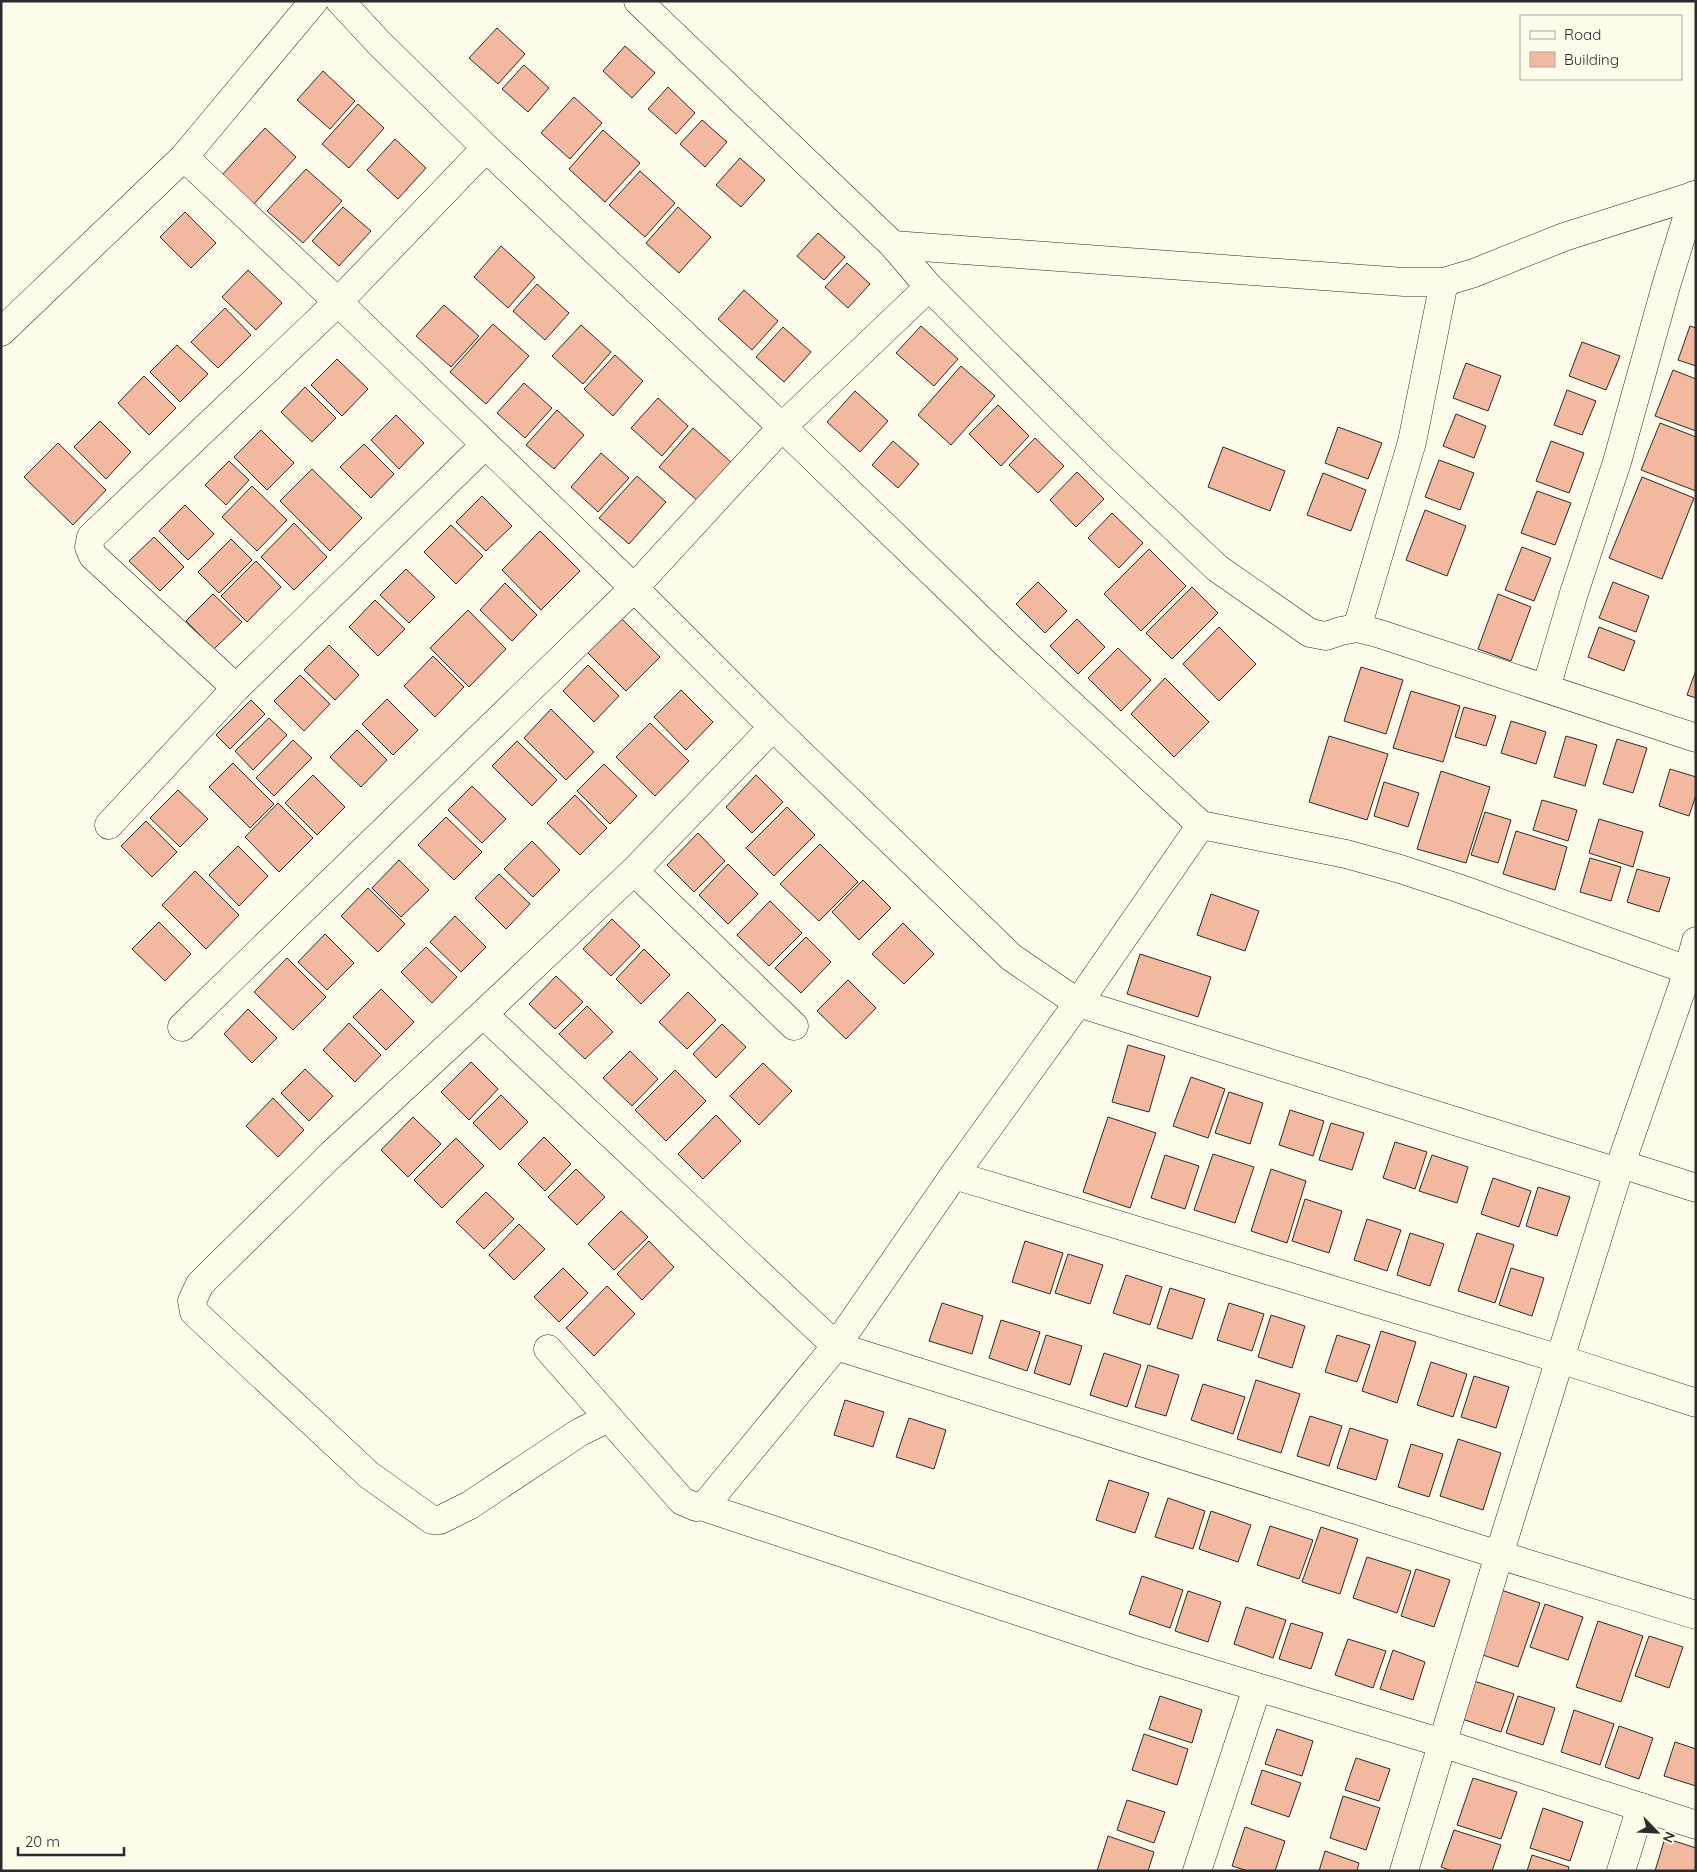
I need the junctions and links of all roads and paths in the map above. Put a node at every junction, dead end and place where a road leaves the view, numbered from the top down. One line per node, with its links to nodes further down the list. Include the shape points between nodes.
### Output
1 (314, 1): 5 (street)
2 (340, 1): 4 (street)
3 (638, 1): 7 (street)
4 (486, 148): 10 (street); 12 (street)
5 (184, 157): 10 (street); 11 (street)
6 (1695, 195): 8 (street, via 1564,237); 17 (street, via 1617,462)
7 (893, 245): 8 (street, via 1395,282); 9 (street)
8 (1444, 282): 15 (street, via 1412,442)
9 (929, 286): 12 (street); 15 (street, via 1104,461 1217,568 1310,633 1326,636)
10 (338, 302): 13 (street); 16 (street, via 94,533 89,542 93,556)
11 (1, 332)
12 (782, 427): 14 (street); 21 (street, via 1006,644)
13 (485, 445): 14 (street); 16 (street)
14 (634, 588): 18 (street); 28 (street)
15 (1357, 628): 17 (street)
16 (236, 688): 20 (street)
17 (1546, 688): 19 (street)
18 (773, 727): 22 (street); 25 (street, via 1011,957)
19 (1696, 738)
20 (109, 825)
21 (1201, 825): 24 (street, via 1328,850 1400,870); 25 (street)
22 (634, 871): 26 (street); 27 (street)
23 (1696, 941): 24 (street)
24 (1692, 972): 29 (street)
25 (1078, 1003): 29 (street); 30 (street)
26 (483, 1014): 32 (street); 36 (street, via 333,1153 200,1284 192,1307 369,1475 432,1520 440,1520 470,1505 580,1432)
27 (794, 1026)
28 (182, 1027)
29 (1619, 1168): 31 (street); 34 (street)
30 (954, 1175): 32 (street); 34 (street)
31 (1696, 1188)
32 (836, 1346): 37 (street, via 711,1499); 38 (street)
33 (548, 1349): 36 (street)
34 (1560, 1359): 35 (street); 38 (street)
35 (1696, 1402)
36 (609, 1418): 37 (street, via 682,1501 690,1506)
37 (701, 1506): 40 (street)
38 (1499, 1555): 39 (street); 41 (street)
39 (1696, 1615)
40 (1257, 1688): 41 (street); 44 (street)
41 (1442, 1743): 42 (street); 45 (street)
42 (1641, 1807): 43 (street); 46 (street)
43 (1696, 1825)
44 (1197, 1871)
45 (1404, 1871)
46 (1621, 1871)

